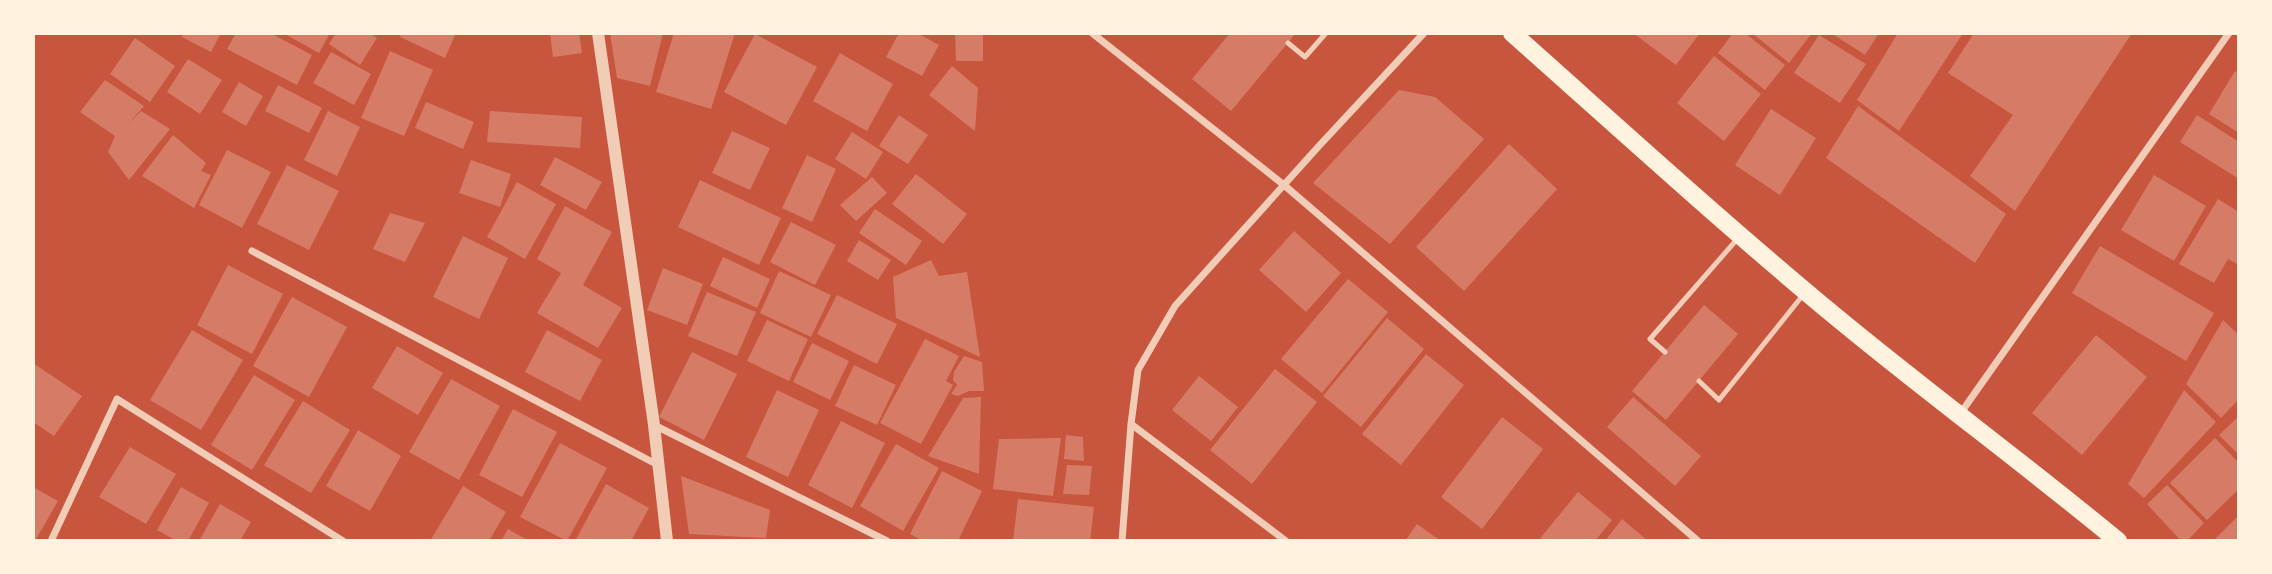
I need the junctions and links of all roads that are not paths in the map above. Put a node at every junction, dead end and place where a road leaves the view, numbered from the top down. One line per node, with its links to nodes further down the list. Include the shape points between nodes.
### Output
1 (598, 33): 16 (street)
2 (1092, 33): 8 (street)
3 (1326, 33): 7 (lane, via 1305,57)
4 (1424, 33): 8 (street)
5 (1512, 33): 9 (main road)
6 (2229, 33): 14 (street)
7 (1288, 43)
8 (1284, 185): 15 (street, via 1175,306 1138,370); 24 (street)
9 (1741, 235): 11 (main road); 12 (lane, via 1650,339)
10 (252, 251): 17 (street)
11 (1806, 291): 13 (lane, via 1719,400); 14 (main road)
12 (1665, 352)
13 (1699, 381)
14 (1960, 414): 25 (main road)
15 (1131, 424): 22 (street); 23 (street)
16 (654, 425): 17 (street); 21 (street)
17 (658, 466): 20 (street)
18 (51, 541): 19 (street, via 117,399)
19 (343, 541)
20 (667, 541)
21 (887, 541)
22 (1122, 541)
23 (1286, 541)
24 (1698, 541)
25 (2118, 541)

